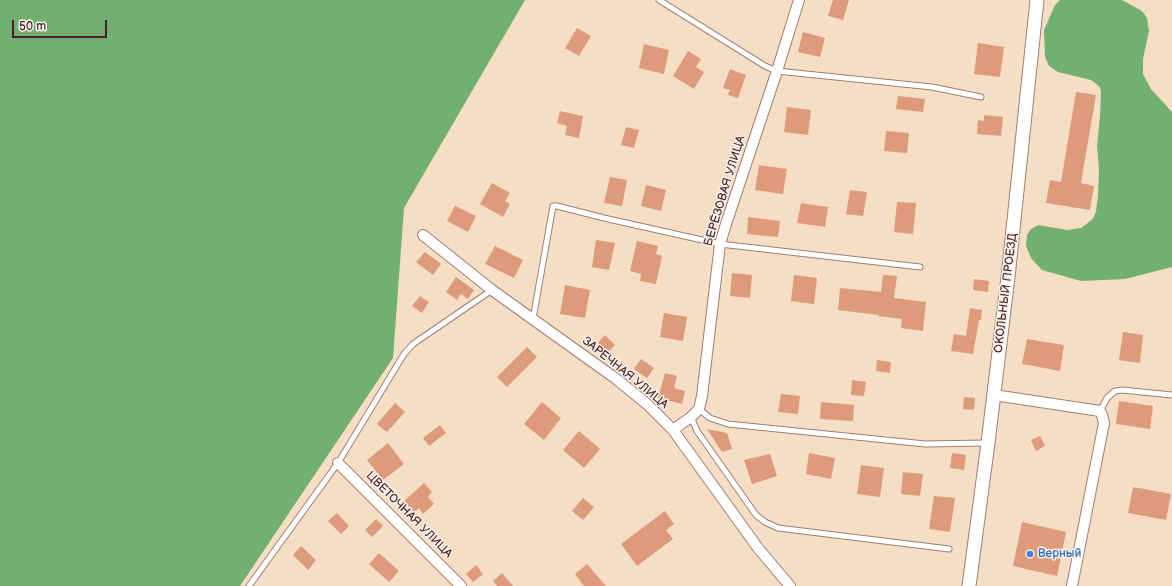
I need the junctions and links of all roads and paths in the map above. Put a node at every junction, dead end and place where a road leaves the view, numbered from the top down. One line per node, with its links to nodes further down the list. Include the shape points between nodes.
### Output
1 (659, 0): 4 (lane)
2 (798, 0): 4 (street, БЕРЁЗОВАЯ УЛИЦА)
3 (1037, 0): 11 (street, ОКОЛЬНЫЙ ПРОЕЗД)
4 (777, 71): 5 (lane, via 932,87); 7 (street, БЕРЁЗОВАЯ УЛИЦА)
5 (981, 97)
6 (423, 235): 9 (street, ЗАРЕЧНАЯ УЛИЦА)
7 (720, 244): 8 (lane); 10 (lane, via 553,206); 13 (street, БЕРЁЗОВАЯ УЛИЦА)
8 (920, 267)
9 (492, 290): 10 (street, ЗАРЕЧНАЯ УЛИЦА); 18 (lane, via 413,344 404,354)
10 (533, 319): 16 (street, ЗАРЕЧНАЯ УЛИЦА, via 615,378)
11 (994, 395): 14 (street); 17 (street, ОКОЛЬНЫЙ ПРОЕЗД)
12 (1172, 395): 14 (lane, via 1115,391 1107,398)
13 (699, 409): 15 (street); 17 (lane, via 710,418 728,424 925,444)
14 (1100, 411): 24 (street, via 1104,423)
15 (691, 417): 16 (street); 19 (lane, via 697,430 756,516 765,522 778,528)
16 (673, 430): 22 (street, ЗАРЕЧНАЯ УЛИЦА, via 758,548)
17 (988, 443): 23 (street, ОКОЛЬНЫЙ ПРОЕЗД)
18 (338, 463): 20 (lane); 21 (street, ЦВЕТОЧНАЯ УЛИЦА)
19 (949, 549)
20 (249, 586)
21 (461, 586)
22 (790, 586)
23 (969, 586)
24 (1072, 586)

